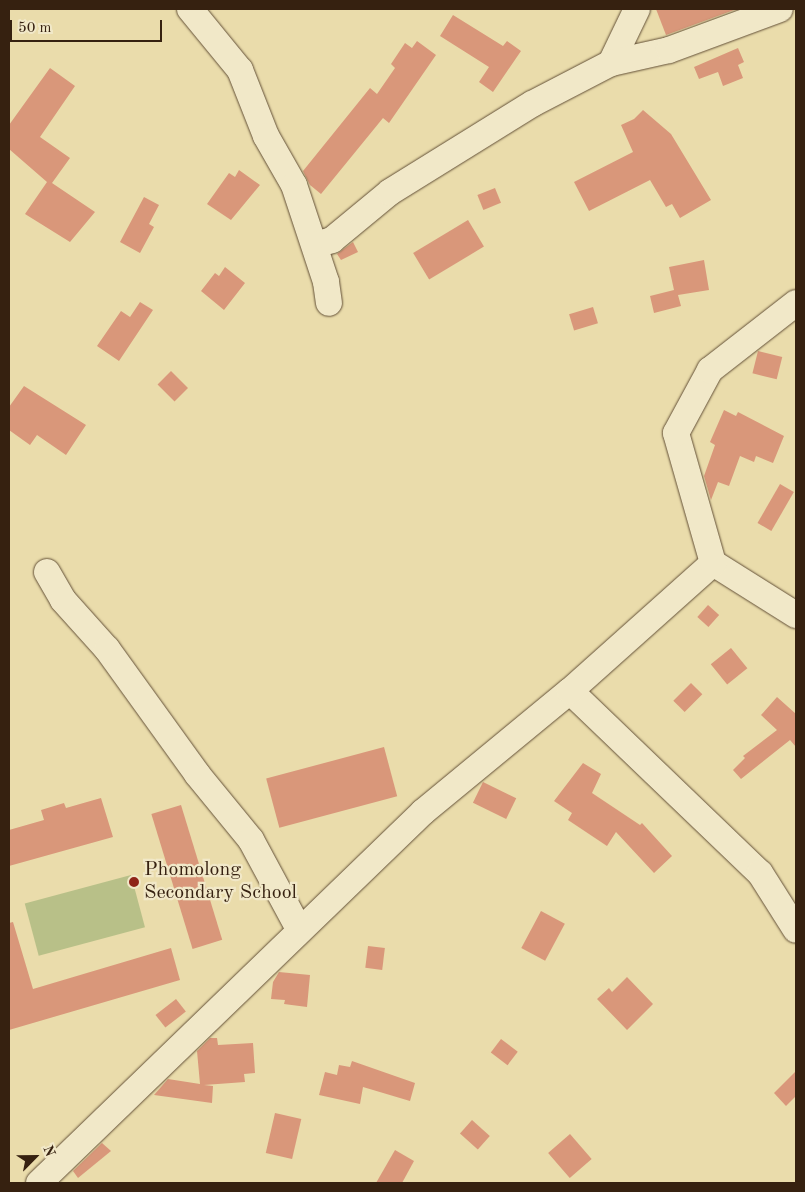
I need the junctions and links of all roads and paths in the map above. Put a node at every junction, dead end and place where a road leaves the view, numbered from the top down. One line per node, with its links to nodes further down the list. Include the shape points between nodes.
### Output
1 (190, 9): 5 (street, via 240,70 266,136 294,185)
2 (637, 9): 4 (street)
3 (780, 9): 4 (street, via 669,50)
4 (611, 63): 5 (street, via 524,109 390,192 332,240)
5 (315, 245): 6 (street)
6 (329, 303)
7 (796, 303): 8 (street, via 710,370 676,433)
8 (713, 563): 10 (street); 11 (street)
9 (47, 572): 12 (street, via 63,600 107,649 197,774 251,840)
10 (796, 615)
11 (570, 691): 12 (street, via 423,812); 13 (street, via 760,873)
12 (299, 929): 14 (street)
13 (796, 930)
14 (39, 1183)

